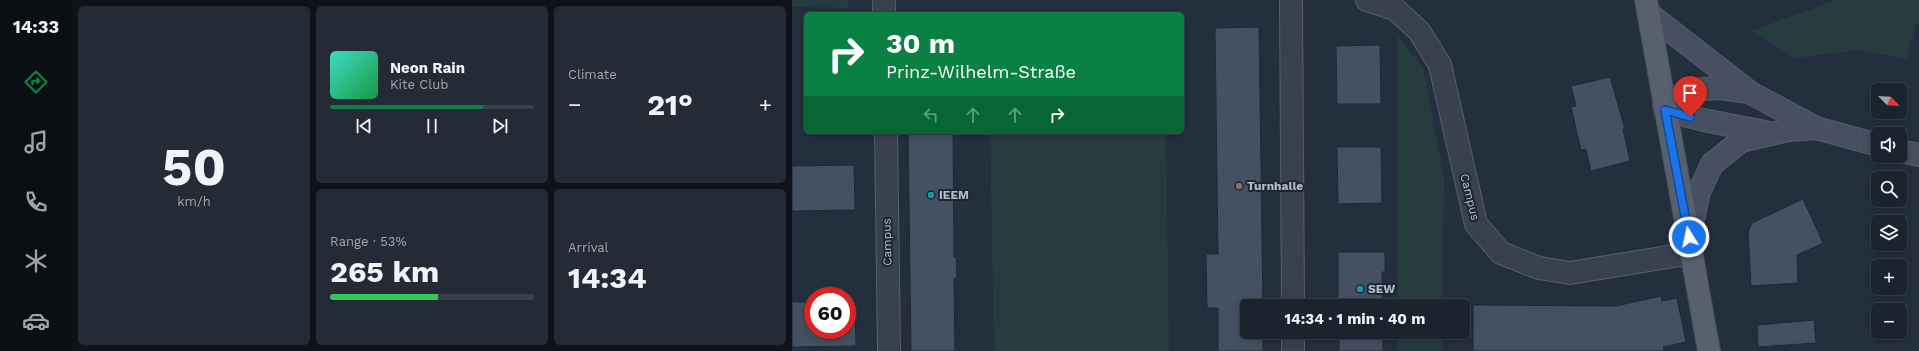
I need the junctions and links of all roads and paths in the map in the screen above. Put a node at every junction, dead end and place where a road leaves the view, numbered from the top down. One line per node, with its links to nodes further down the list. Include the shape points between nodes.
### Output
1 (884, 0): 5 (street)
2 (1291, 0): 15 (street)
3 (1367, 0): 14 (street, Campus, via 1395,9 1419,31 1440,65 1476,224 1502,253 1539,268 1570,273)
4 (1648, 7): 6 (street); 7 (main road)
5 (884, 12)
6 (1749, 92): 7 (street, via 1719,88 1692,90); 8 (street)
7 (1664, 107): 10 (street, via 1703,120); 14 (main road)
8 (1816, 128): 10 (street); 11 (street)
9 (886, 134): 17 (street, Campus)
10 (1773, 134): 14 (street, via 1741,141 1712,164 1699,192)
11 (1871, 143)
12 (1907, 152): 13 (street)
13 (1919, 155)
14 (1690, 245): 19 (main road)
15 (1293, 299)
16 (1293, 339): 18 (street)
17 (889, 351)
18 (1293, 351)
19 (1709, 351)

